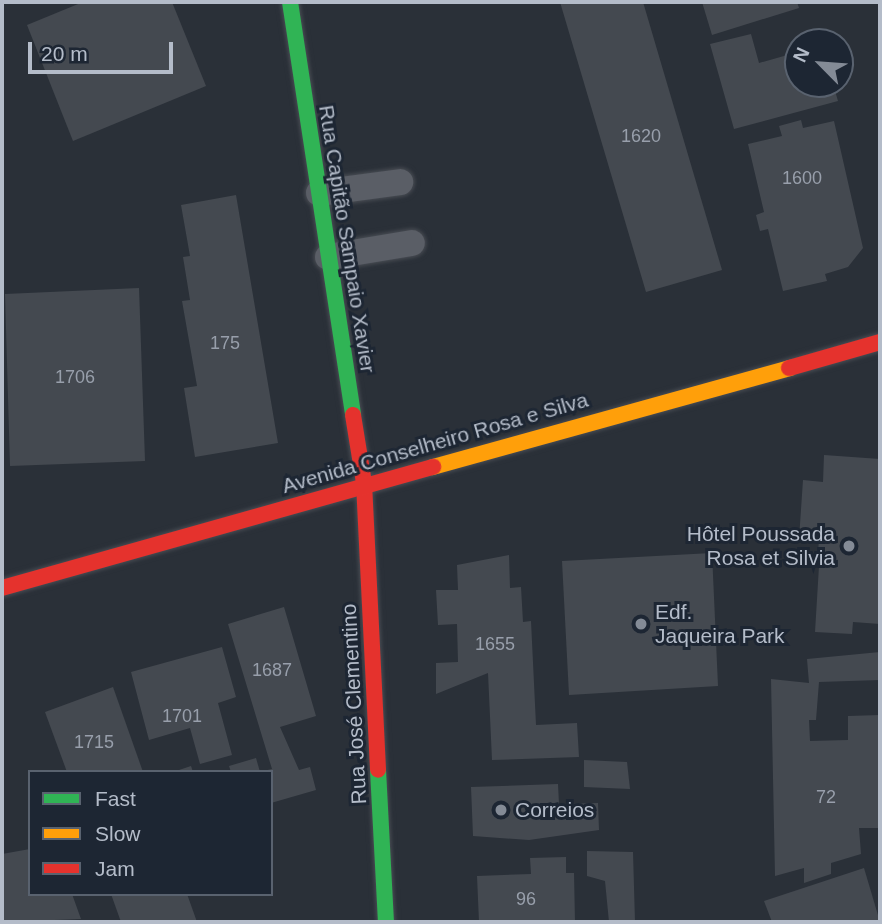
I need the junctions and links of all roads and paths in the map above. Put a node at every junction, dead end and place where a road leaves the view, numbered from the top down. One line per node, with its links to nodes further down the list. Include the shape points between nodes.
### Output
1 (290, 2): 3 (street, Rua Capitão Sampaio Xavier)
2 (400, 182): 3 (lane)
3 (319, 193): 5 (street, Rua Capitão Sampaio Xavier)
4 (412, 243): 5 (lane)
5 (328, 257): 7 (street, Rua Capitão Sampaio Xavier)
6 (880, 342): 7 (street, Avenida Conselheiro Rosa e Silva)
7 (364, 483): 8 (street, Avenida Conselheiro Rosa e Silva); 9 (street, Rua José Clementino)
8 (2, 588)
9 (386, 922)

